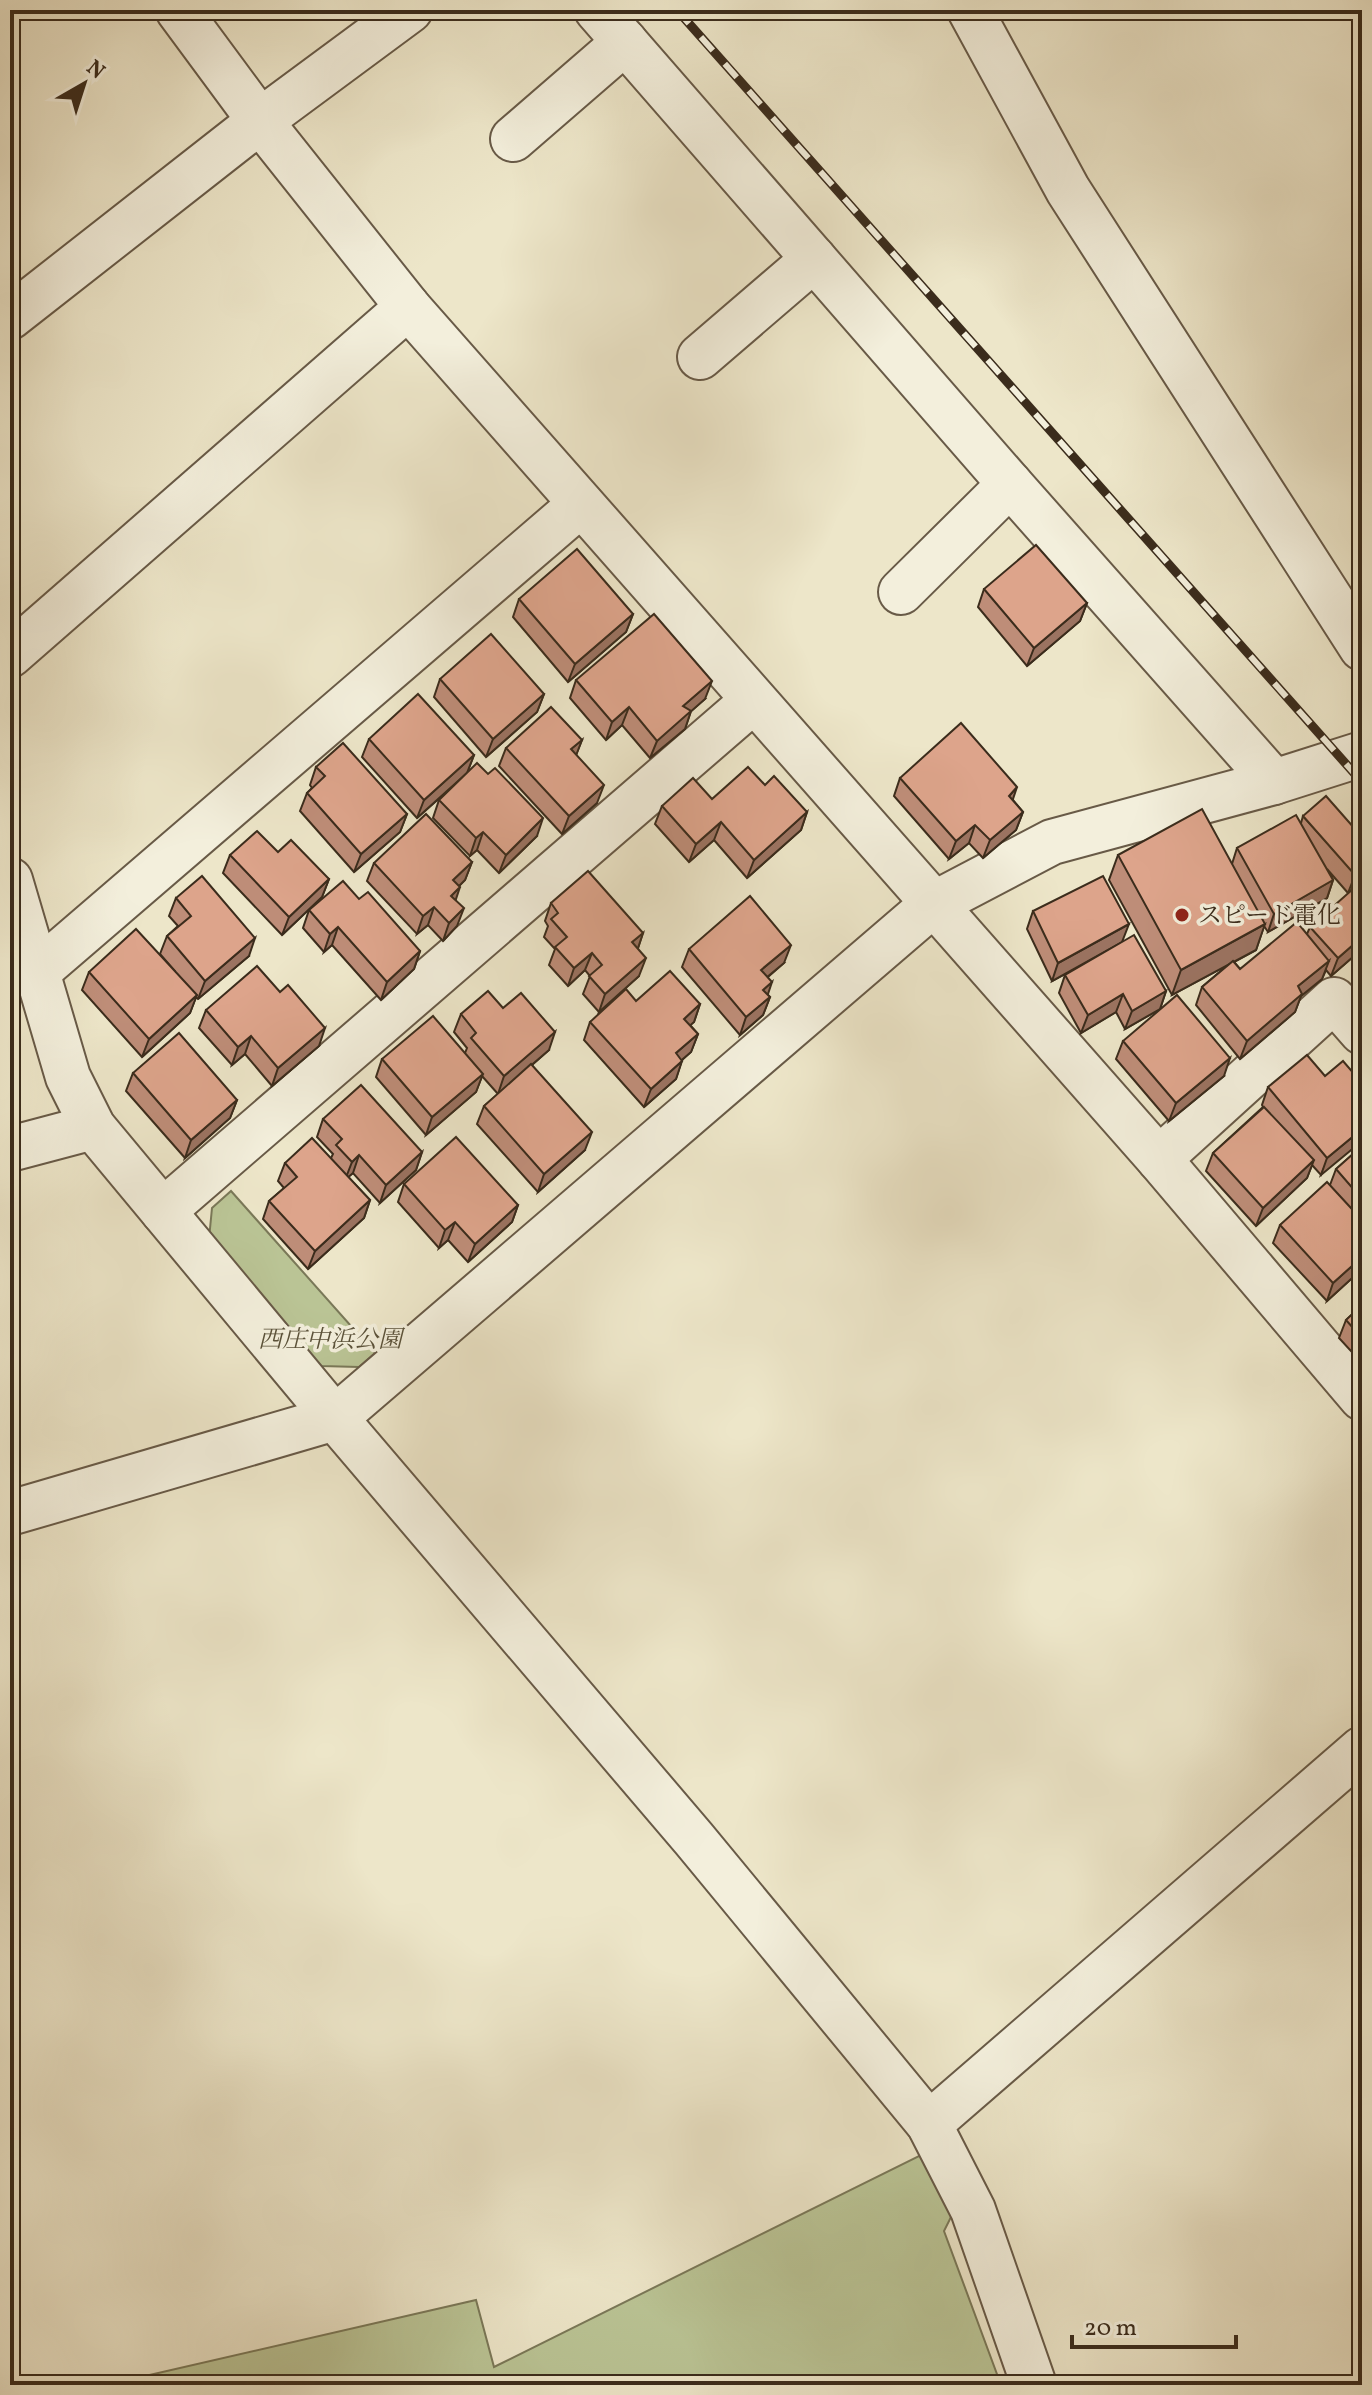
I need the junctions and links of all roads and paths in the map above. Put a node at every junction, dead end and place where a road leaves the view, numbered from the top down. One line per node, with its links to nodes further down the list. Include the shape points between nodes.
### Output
1 (178, 10): 5 (street)
2 (410, 10): 5 (street)
3 (970, 10): 14 (street, via 1068,190)
4 (611, 26): 6 (street); 7 (street)
5 (260, 121): 8 (street); 9 (street)
6 (513, 139)
7 (814, 259): 10 (street); 11 (street)
8 (408, 307): 12 (street); 15 (street)
9 (10, 317)
10 (700, 357)
11 (1010, 484): 13 (street); 18 (street)
12 (581, 504): 16 (street); 21 (street)
13 (901, 592)
14 (1362, 648)
15 (10, 655)
16 (753, 701): 20 (street); 26 (street)
17 (1362, 754): 18 (street)
18 (1274, 782): 20 (street, via 1052,842)
19 (10, 880): 21 (street)
20 (932, 905): 25 (street); 28 (street)
21 (37, 972): 23 (street, via 68,1077)
22 (1362, 1032): 25 (street, via 1334,1000)
23 (93, 1127): 24 (street); 26 (street)
24 (10, 1149)
25 (1159, 1159): 27 (street)
26 (163, 1211): 28 (street)
27 (1362, 1398)
28 (335, 1418): 29 (street); 31 (street)
29 (10, 1513)
30 (1362, 1749): 31 (street)
31 (929, 2124): 32 (street, via 973,2210)
32 (1034, 2385)

